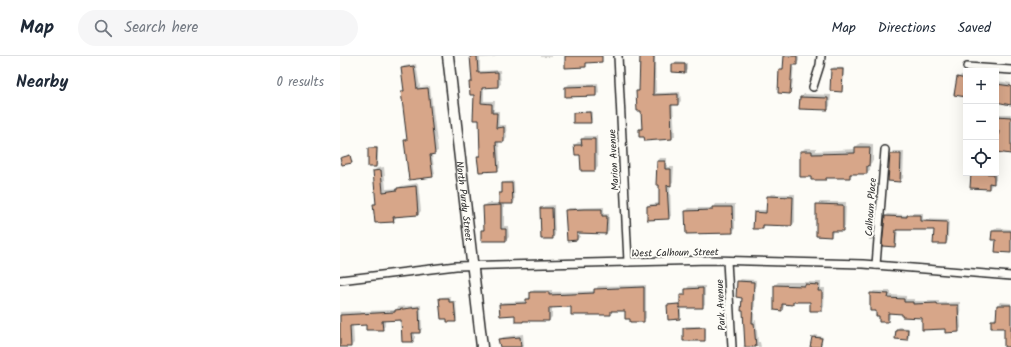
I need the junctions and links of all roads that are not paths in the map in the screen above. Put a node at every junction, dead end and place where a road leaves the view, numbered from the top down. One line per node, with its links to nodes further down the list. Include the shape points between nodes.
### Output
1 (448, 56): 11 (street, North Purdy Street)
2 (618, 56): 9 (street, Marion Avenue)
3 (821, 56): 6 (street)
4 (967, 67): 5 (street)
5 (1011, 70)
6 (813, 87)
7 (885, 150): 10 (street, Calhoun Place)
8 (727, 261): 9 (street, West Calhoun Street); 10 (street, West Calhoun Street); 15 (street, Park Avenue)
9 (628, 262): 11 (street, West Calhoun Street)
10 (876, 265): 12 (street, West Calhoun Street)
11 (472, 266): 13 (street, West Calhoun Street); 14 (street, North Purdy Street)
12 (1011, 276)
13 (340, 280)
14 (482, 347)
15 (732, 347)

